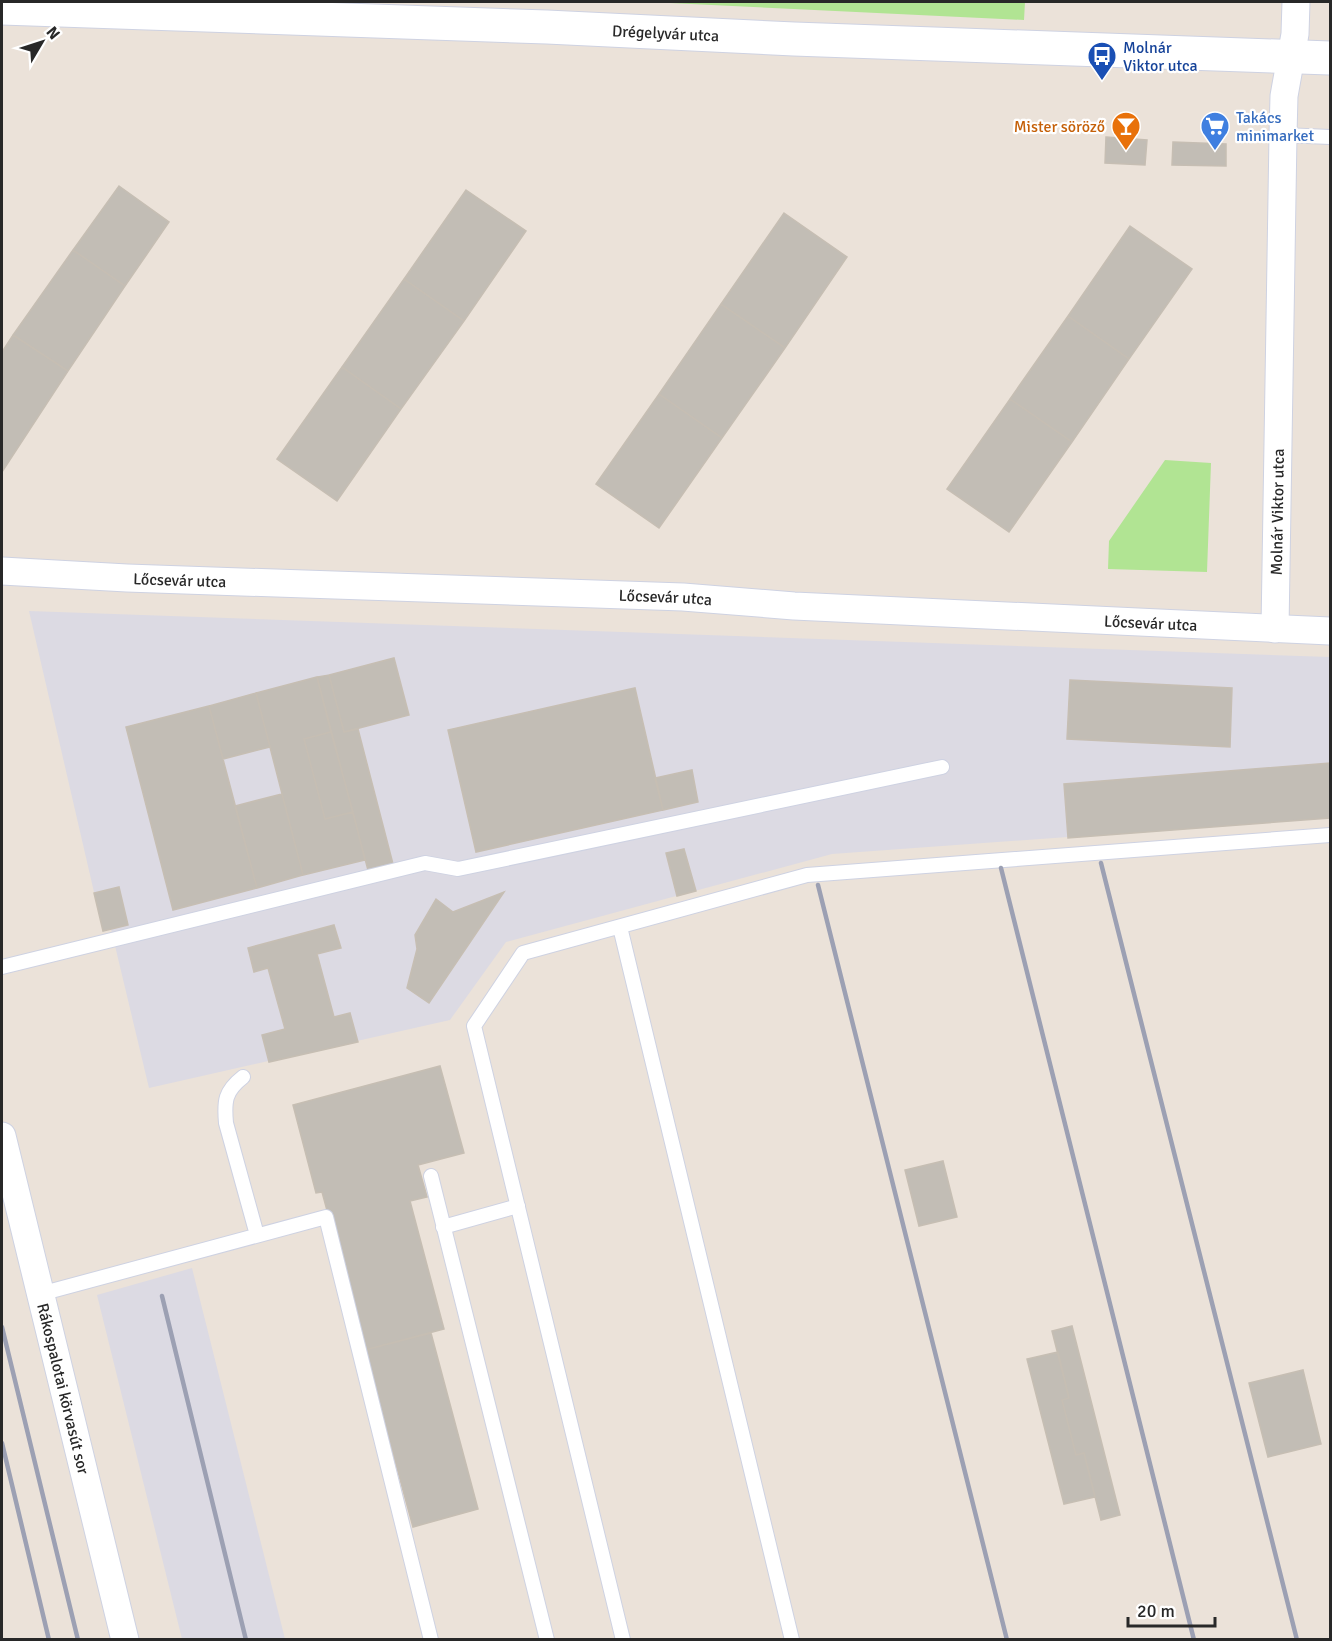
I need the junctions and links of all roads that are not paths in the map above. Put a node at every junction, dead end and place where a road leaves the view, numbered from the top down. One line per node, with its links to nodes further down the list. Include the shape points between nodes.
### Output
1 (1296, 2): 3 (street, Molnár Viktor utca)
2 (2, 8): 3 (main road, Drégelyvár utca)
3 (1290, 56): 4 (main road, Drégelyvár utca); 5 (street, Molnár Viktor utca)
4 (1330, 58)
5 (1283, 135): 6 (lane); 8 (street, Molnár Viktor utca)
6 (1330, 137)
7 (2, 571): 8 (street, Lőcsevár utca, via 683,597)
8 (1275, 629): 9 (street, Lőcsevár utca)
9 (1330, 631)
10 (942, 767): 13 (lane, via 458,868 425,863)
11 (1330, 835): 12 (lane, via 807,875)
12 (620, 927): 17 (lane, via 523,953 474,1026); 25 (lane)
13 (2, 967)
14 (243, 1077): 19 (lane, via 227,1094 226,1123)
15 (2, 1136): 20 (street, Rákospalotai körvasút sor)
16 (430, 1176): 18 (lane)
17 (518, 1206): 18 (lane); 24 (lane)
18 (443, 1227): 23 (lane)
19 (257, 1235): 20 (lane); 22 (lane, via 326,1217)
20 (40, 1294): 21 (street, Rákospalotai körvasút sor)
21 (125, 1640)
22 (431, 1640)
23 (547, 1640)
24 (623, 1640)
25 (792, 1640)

